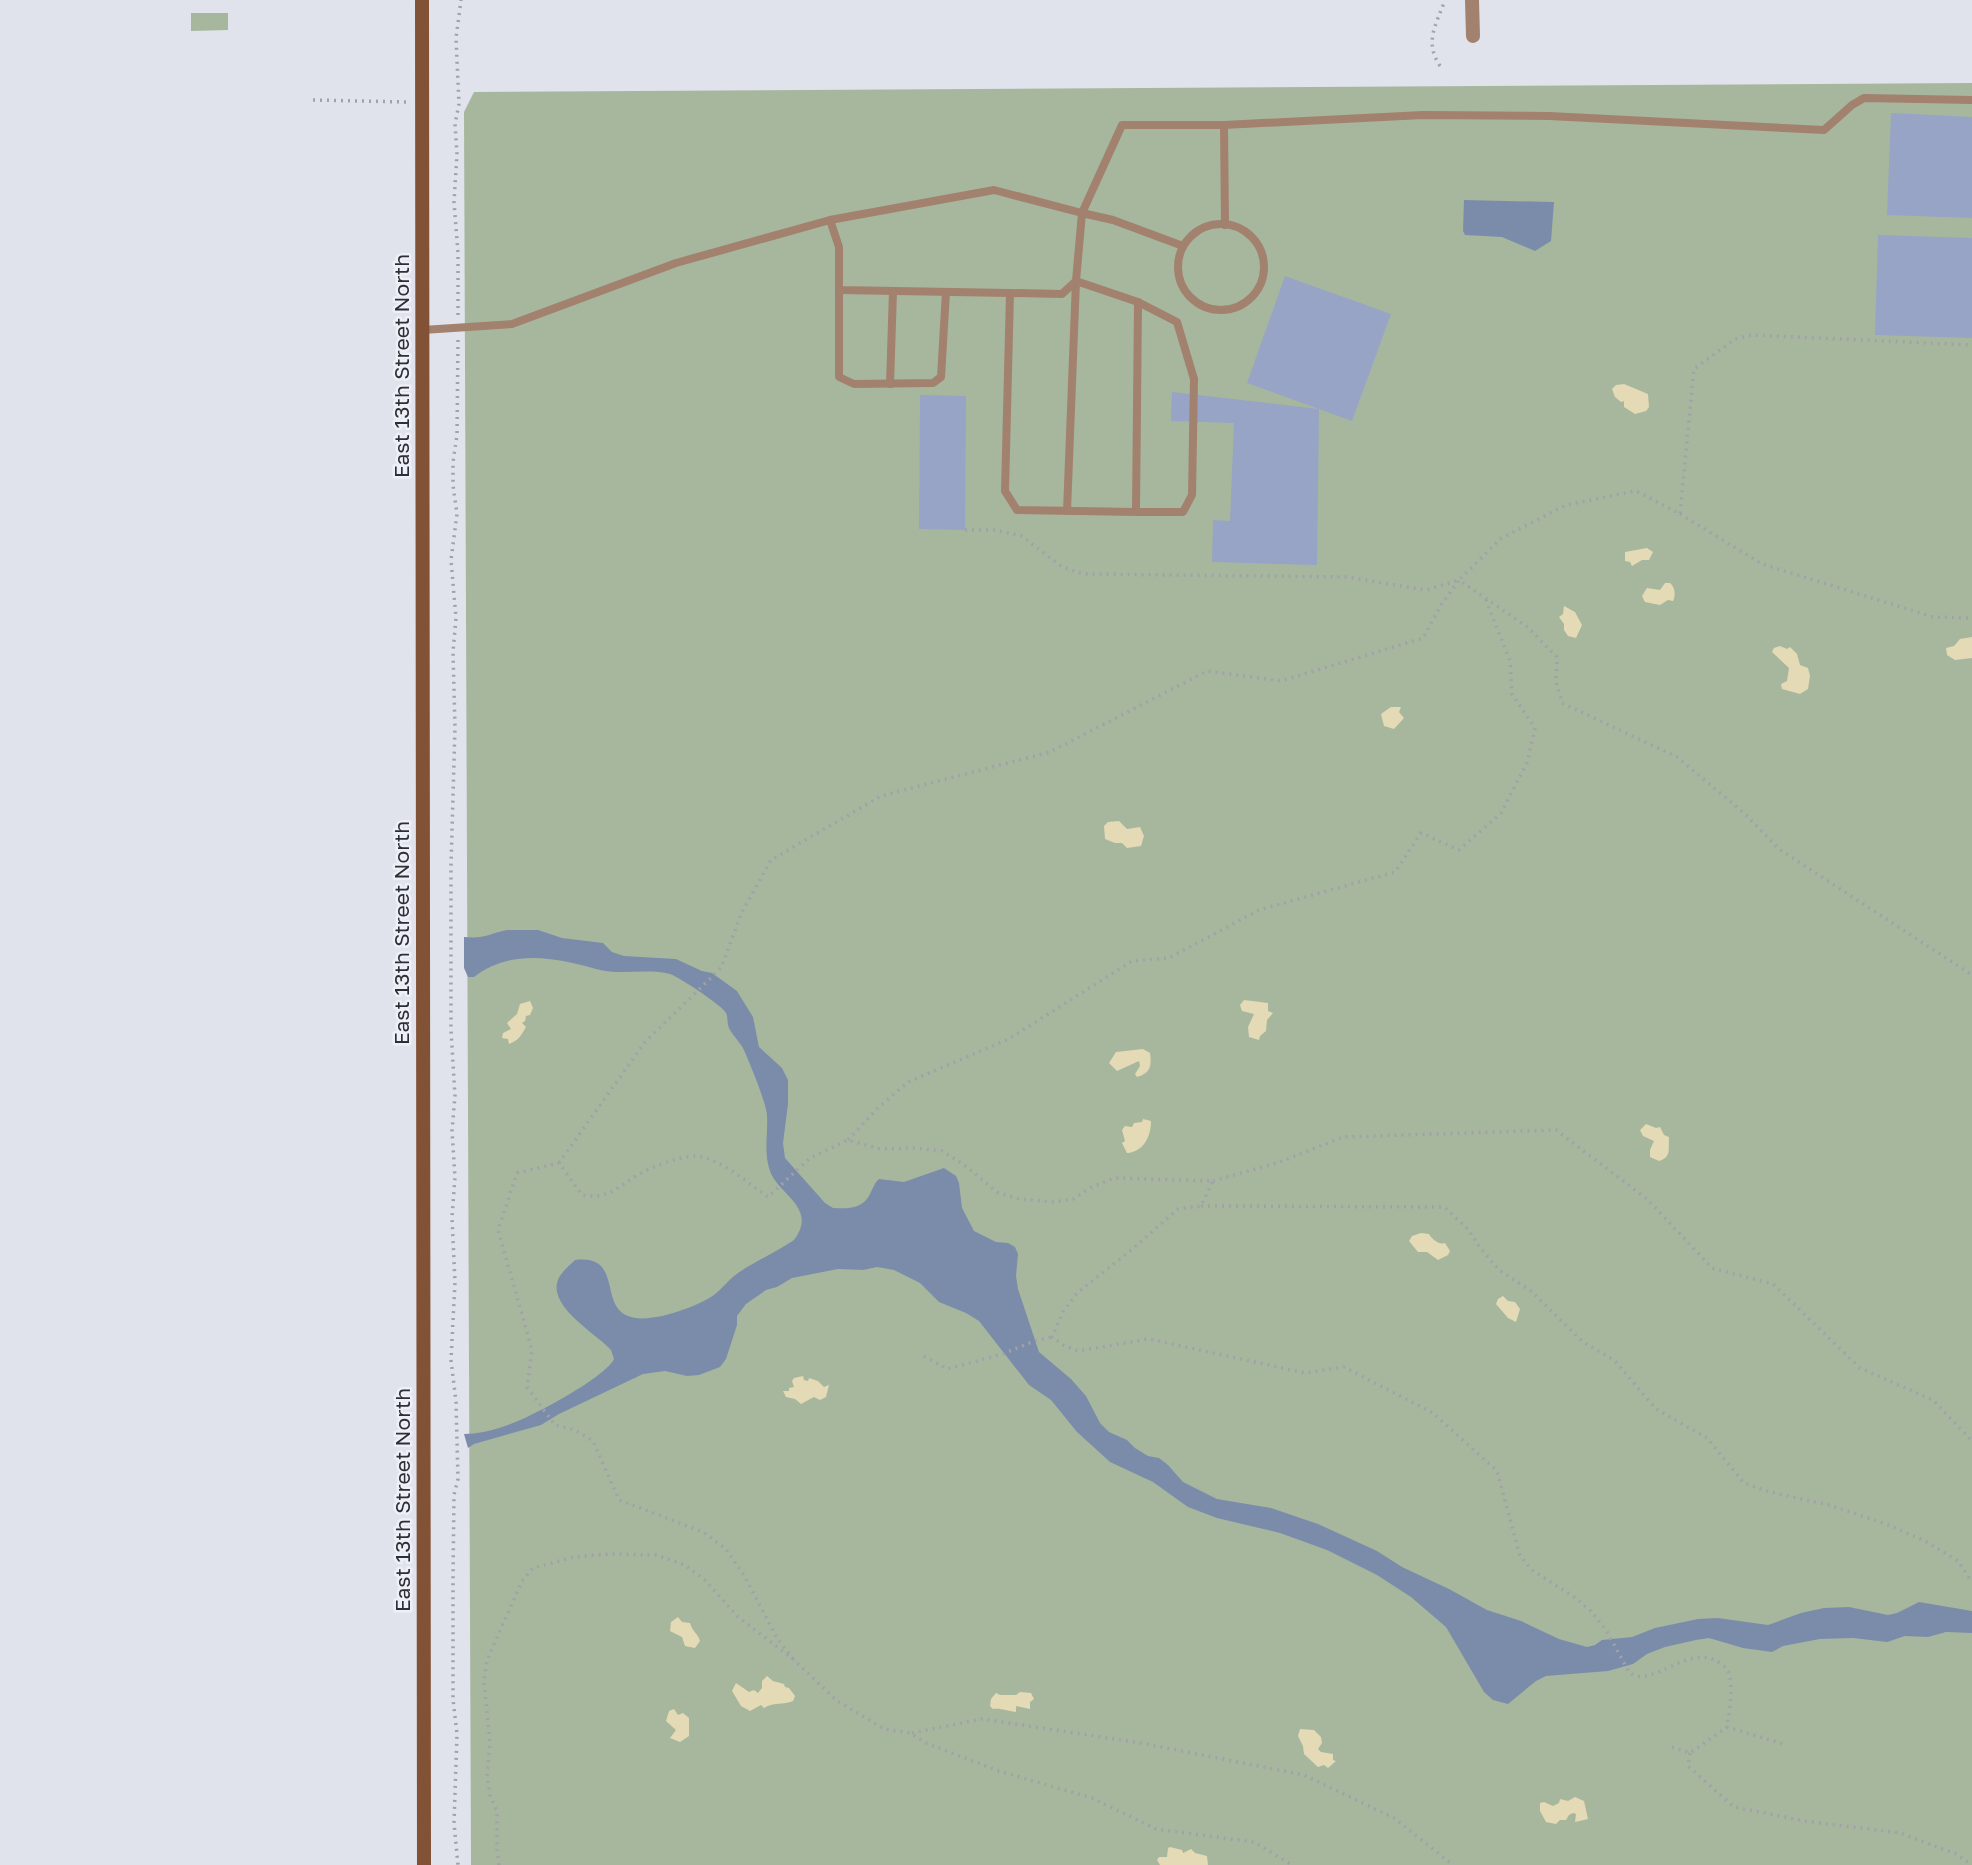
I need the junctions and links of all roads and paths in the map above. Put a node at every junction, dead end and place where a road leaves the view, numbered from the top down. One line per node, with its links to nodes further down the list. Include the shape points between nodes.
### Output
1 (422, 0): 9 (main road, East 13th Street North)
2 (461, 0): 21 (path, via 456,38 454,202)
3 (1445, 0): 6 (path, via 1432,45)
4 (1472, 0): 5 (street)
5 (1472, 36)
6 (1440, 66)
7 (313, 100): 9 (path)
8 (1972, 100): 10 (lane, via 1864,98 1824,130 1549,116 1423,115)
9 (422, 103): 22 (main road, East 13th Street North)
10 (1224, 125): 11 (lane, via 1122,125); 13 (lane)
11 (1082, 214): 12 (lane, via 994,190); 14 (lane, via 1113,220); 15 (lane)
12 (830, 220): 16 (lane, via 839,247); 21 (lane, via 676,263 512,324)
13 (1225, 225): 14 (lane, via 1204,228); 14 (lane, via 1245,231 1262,254 1261,282 1244,304 1217,310 1192,298 1178,274)
14 (1184, 246)
15 (1076, 281): 19 (lane, via 1062,294); 20 (lane); 25 (lane)
16 (839, 290): 17 (lane); 24 (lane, via 839,377 855,384)
17 (892, 291): 18 (lane); 24 (lane)
18 (946, 292): 19 (lane); 24 (lane, via 941,377 933,383)
19 (1010, 293): 25 (lane, via 1004,491 1017,510)
20 (1138, 302): 26 (lane); 26 (lane, via 1177,322 1194,379 1192,495 1182,512)
21 (458, 328): 22 (lane); 48 (path, via 451,866 456,1096 452,1360 458,1479 454,1495 453,1699)
22 (423, 330): 47 (main road, East 13th Street North)
23 (1972, 345): 27 (path, via 1752,335 1735,339 1693,369)
24 (890, 384)
25 (1067, 511): 26 (lane)
26 (1136, 513)
27 (1680, 514): 29 (path, via 1636,491 1566,505 1500,539); 31 (path, via 1762,564 1933,617)
28 (965, 530): 29 (path, via 1023,536 1062,567 1083,574 1347,578 1426,590)
29 (1459, 580): 30 (path); 34 (path, via 1423,638 1281,681 1207,671 1050,752 881,796 771,860 742,912 721,968 645,1042)
30 (1485, 598): 32 (path, via 1526,626 1557,657 1556,682 1562,703 1677,757 1779,849); 33 (path, via 1510,661 1513,694 1535,728 1527,763 1501,813 1459,850 1421,833 1395,872 1259,910 1169,958 1132,961 1009,1039 908,1083)
31 (1972, 618)
32 (1972, 975)
33 (848, 1140): 34 (path, via 810,1158 768,1197 701,1156 641,1172 607,1196 594,1197 582,1195); 35 (path, via 880,1149 942,1151 997,1192 1019,1199 1073,1199 1114,1178)
34 (559, 1163): 41 (path, via 517,1173 498,1230 532,1350 527,1387 555,1425 593,1441 619,1500 703,1532 726,1549)
35 (1213, 1181): 36 (path); 39 (path, via 1343,1137 1556,1130 1647,1199 1712,1268 1773,1284 1860,1368 1933,1400)
36 (1201, 1206): 37 (path, via 1178,1209 1077,1293); 40 (path, via 1444,1207 1468,1228 1499,1270 1531,1291 1583,1342 1614,1360 1656,1409 1707,1438 1744,1483 1829,1505 1915,1537 1958,1561)
37 (1052, 1337): 38 (path, via 947,1369); 42 (path, via 1078,1351 1149,1339 1305,1373 1344,1367 1433,1413 1497,1471 1520,1556 1532,1570 1591,1611 1633,1676 1705,1657 1727,1669)
38 (924, 1356)
39 (1972, 1441)
40 (1972, 1582)
41 (793, 1659): 43 (path, via 836,1700 884,1729); 49 (path, via 738,1617 685,1565 656,1555 610,1554 533,1568 522,1581 487,1660 484,1681 490,1743 487,1776 497,1812)
42 (1727, 1727): 44 (path); 46 (path)
43 (910, 1733): 50 (path, via 926,1744 999,1771 1091,1798 1156,1829 1254,1842); 51 (path, via 982,1719 1304,1775 1394,1818)
44 (1787, 1745)
45 (1672, 1747): 46 (path)
46 (1690, 1753): 52 (path, via 1688,1766 1734,1807 1900,1833 1956,1854)
47 (424, 1865)
48 (458, 1865)
49 (499, 1865)
50 (1292, 1865)
51 (1453, 1865)
52 (1972, 1865)

